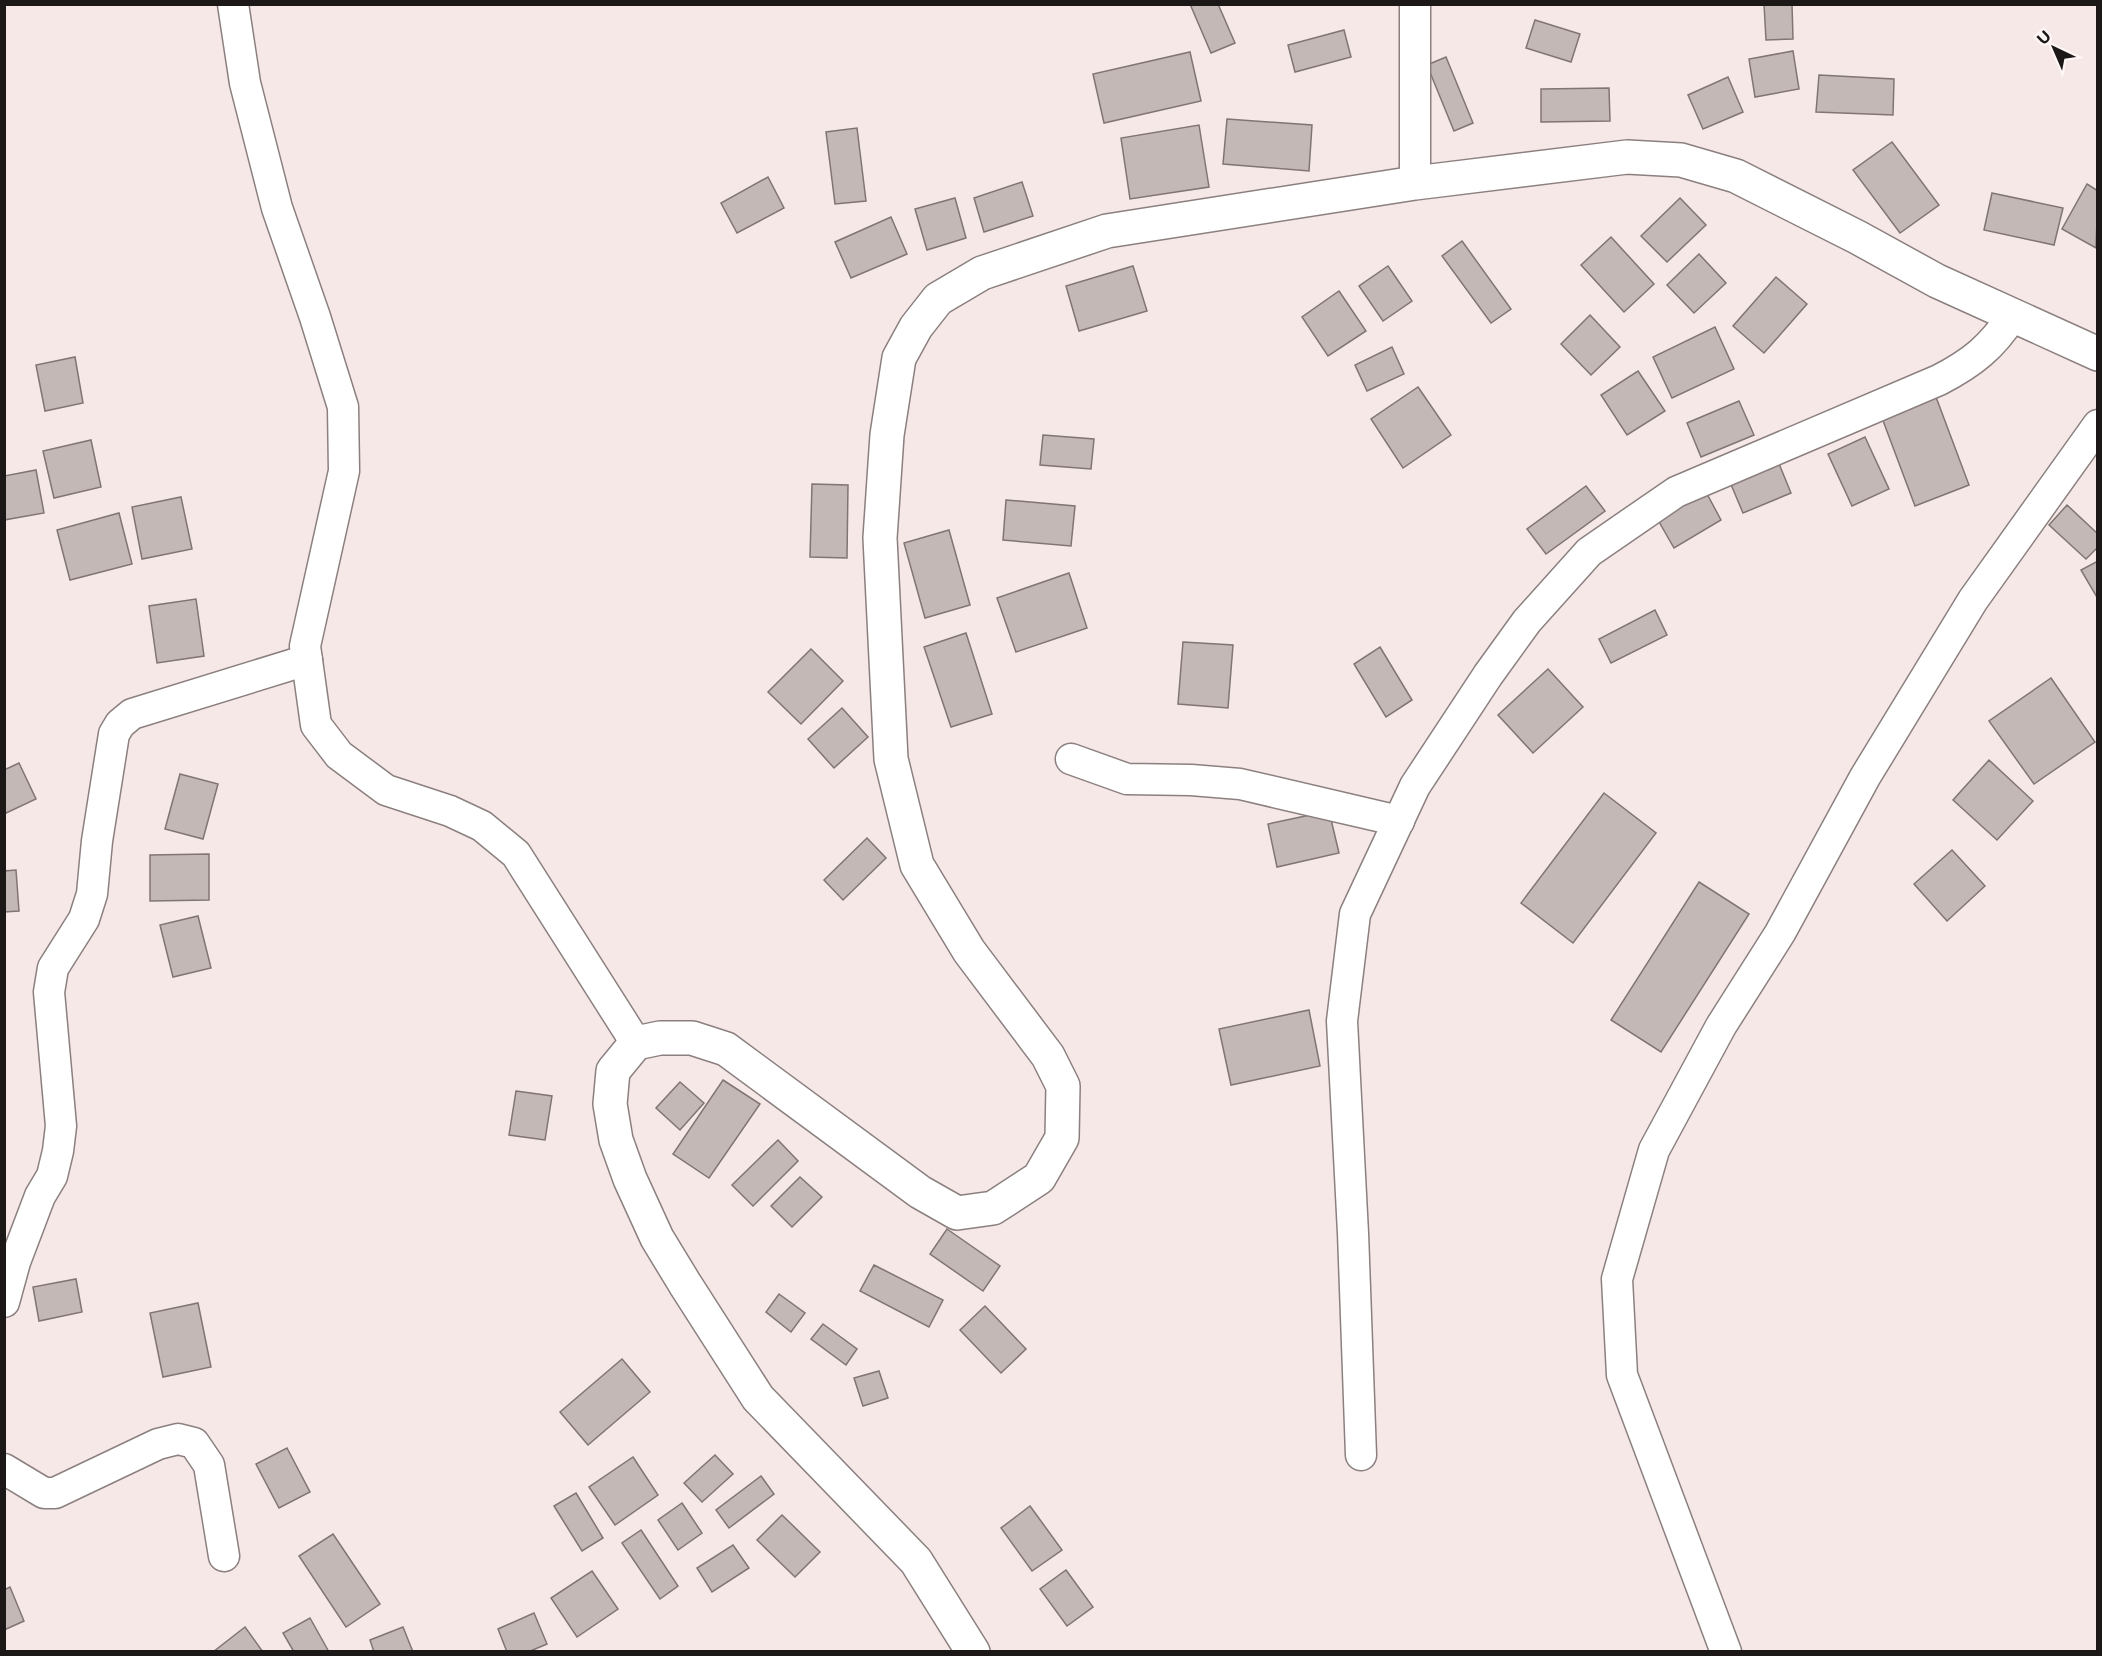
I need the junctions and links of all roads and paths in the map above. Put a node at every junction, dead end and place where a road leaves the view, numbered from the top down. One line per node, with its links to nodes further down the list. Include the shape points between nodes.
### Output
1 (233, 4): 7 (street, via 245,83 277,208 343,407 344,471 305,646)
2 (1415, 4): 3 (street)
3 (1415, 183): 4 (street, via 1627,157 1681,160 1736,176); 10 (street, via 1107,231 982,273 938,299 899,357 887,435 880,538 891,759 917,865 969,951 1048,1056 1063,1086 1062,1138 1039,1178 993,1208 957,1212 920,1192 726,1049 692,1038)
4 (2012, 316): 5 (street); 9 (street, via 1981,354 1963,367 1676,492 1589,552 1527,621 1494,666 1415,786)
5 (2097, 354)
6 (2097, 425): 16 (street, via 1966,610 1865,777 1780,933 1721,1026 1654,1150 1617,1279 1622,1375)
7 (307, 660): 10 (street, via 316,725 339,754 386,790 482,826 516,854); 11 (street, via 132,714 114,734 92,894 84,919 53,968 49,992 61,1126 58,1151 52,1176 40,1196 15,1262)
8 (1071, 759): 9 (street, via 1127,779 1240,784)
9 (1399, 820): 12 (street, via 1355,915 1342,1021)
10 (636, 1043): 15 (street, via 613,1071 610,1104 616,1140 657,1238 758,1398 915,1561)
11 (4, 1302)
12 (1361, 1455)
13 (4, 1469): 14 (street, via 44,1493 55,1493 158,1444 178,1439 194,1443 209,1465)
14 (224, 1556)
15 (973, 1652)
16 (1726, 1652)

